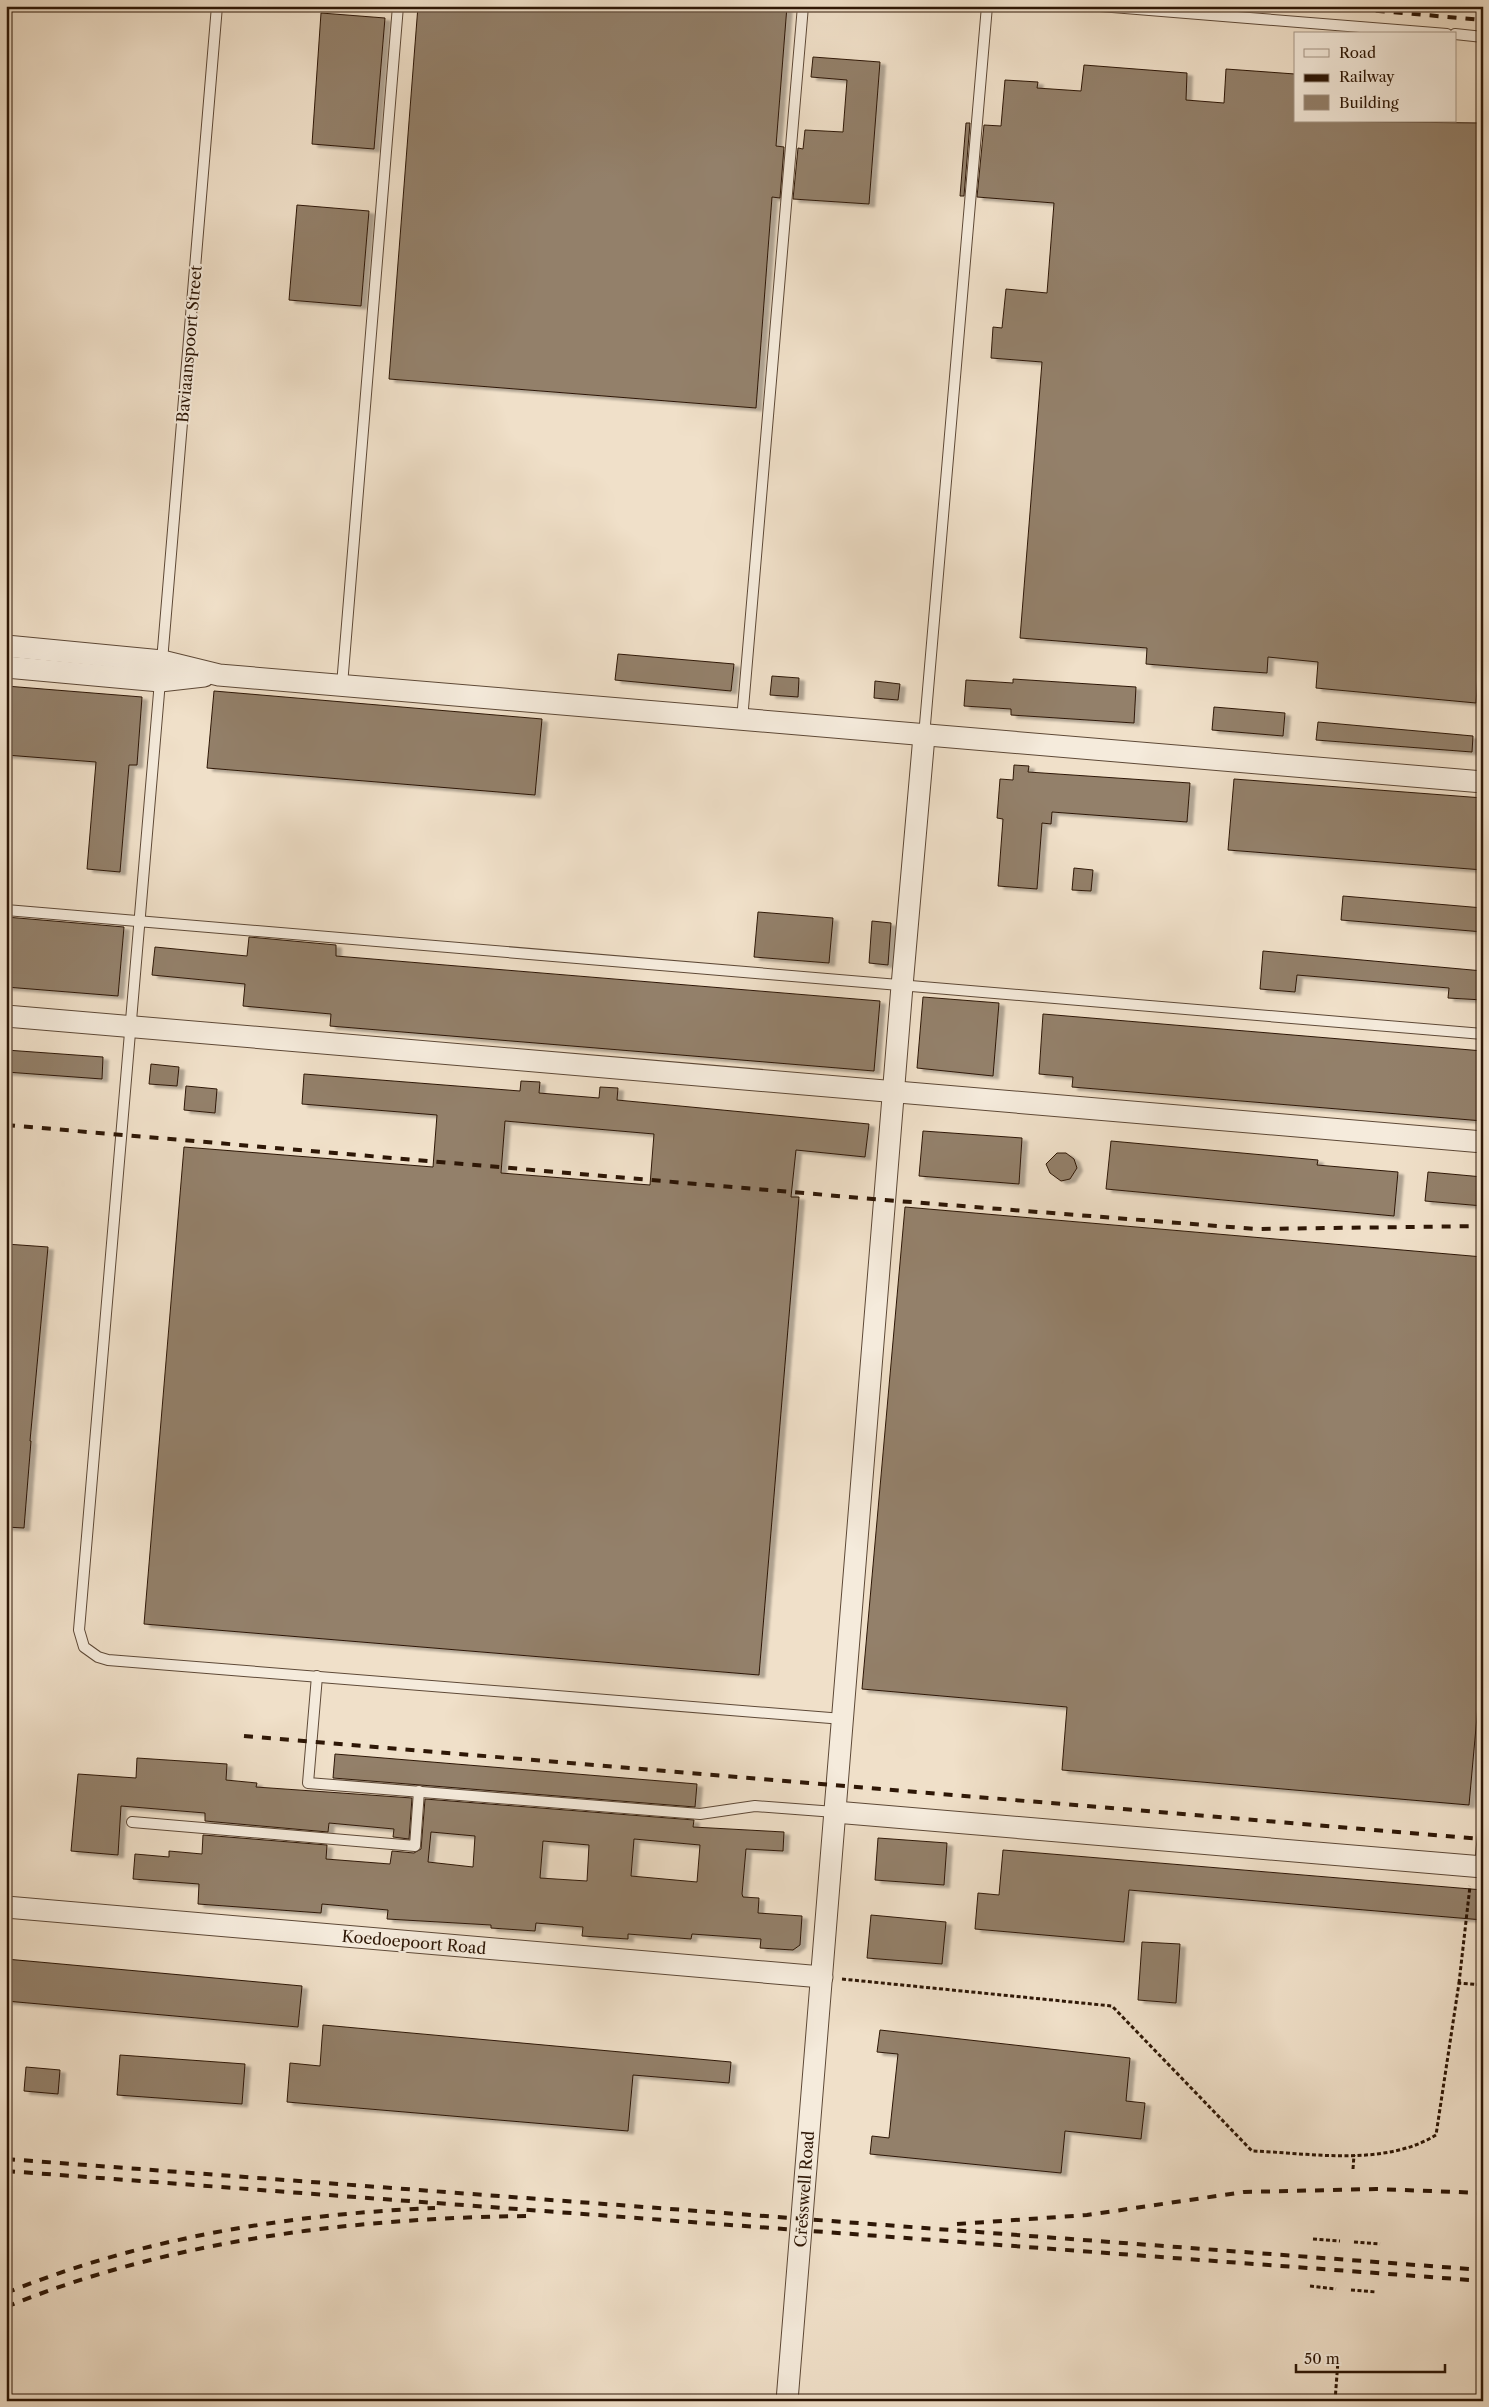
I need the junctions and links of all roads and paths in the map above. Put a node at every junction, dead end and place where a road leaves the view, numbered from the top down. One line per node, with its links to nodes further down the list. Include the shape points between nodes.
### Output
1 (217, 6): 11 (lane, Baviaanspoort Street)
2 (398, 6): 12 (lane)
3 (803, 6): 13 (lane)
4 (987, 6): 14 (lane)
5 (1100, 6): 6 (lane)
6 (1422, 32)
7 (1456, 34): 8 (lane)
8 (1483, 37)
9 (6, 646): 11 (street)
10 (6, 667): 11 (street)
11 (161, 671): 12 (street); 17 (lane, Baviaanspoort Street)
12 (342, 686): 13 (street)
13 (742, 720): 14 (street)
14 (924, 736): 15 (street); 18 (street, Cresswell Road)
15 (1483, 782)
16 (6, 910): 17 (lane)
17 (140, 922): 18 (lane); 20 (lane, Baviaanspoort Street)
18 (902, 986): 21 (lane); 22 (street, Cresswell Road)
19 (6, 1016): 20 (street)
20 (131, 1026): 22 (street); 24 (lane, Baviaanspoort Street, via 81,1641 89,1652 108,1660)
21 (1483, 1034)
22 (893, 1092): 23 (street); 25 (street, Cresswell Road)
23 (1483, 1142)
24 (317, 1676): 25 (lane, Baviaanspoort Street); 26 (lane, via 308,1783)
25 (843, 1719): 27 (street, Cresswell Road)
26 (419, 1792): 27 (lane, via 700,1814 755,1806); 28 (lane, via 415,1846)
27 (835, 1812): 30 (street); 32 (street, Cresswell Road)
28 (132, 1822)
29 (1483, 1834): 30 (lane)
30 (1478, 1866): 33 (path)
31 (6, 1907): 32 (street, Koedoepoort Road)
32 (822, 1977): 35 (path, via 1112,2006 1252,2150); 46 (street, Cresswell Road)
33 (1459, 1983): 34 (path); 35 (path, via 1436,2136 1422,2144 1372,2156)
34 (1483, 1985)
35 (1354, 2155): 36 (path)
36 (1353, 2169)
37 (1313, 2239): 38 (path)
38 (1340, 2241)
39 (1354, 2242): 40 (path)
40 (1380, 2244)
41 (1310, 2286): 42 (path)
42 (1336, 2289)
43 (1351, 2290): 44 (path)
44 (1376, 2292)
45 (1338, 2361): 47 (path)
46 (787, 2401)
47 (1335, 2401)

